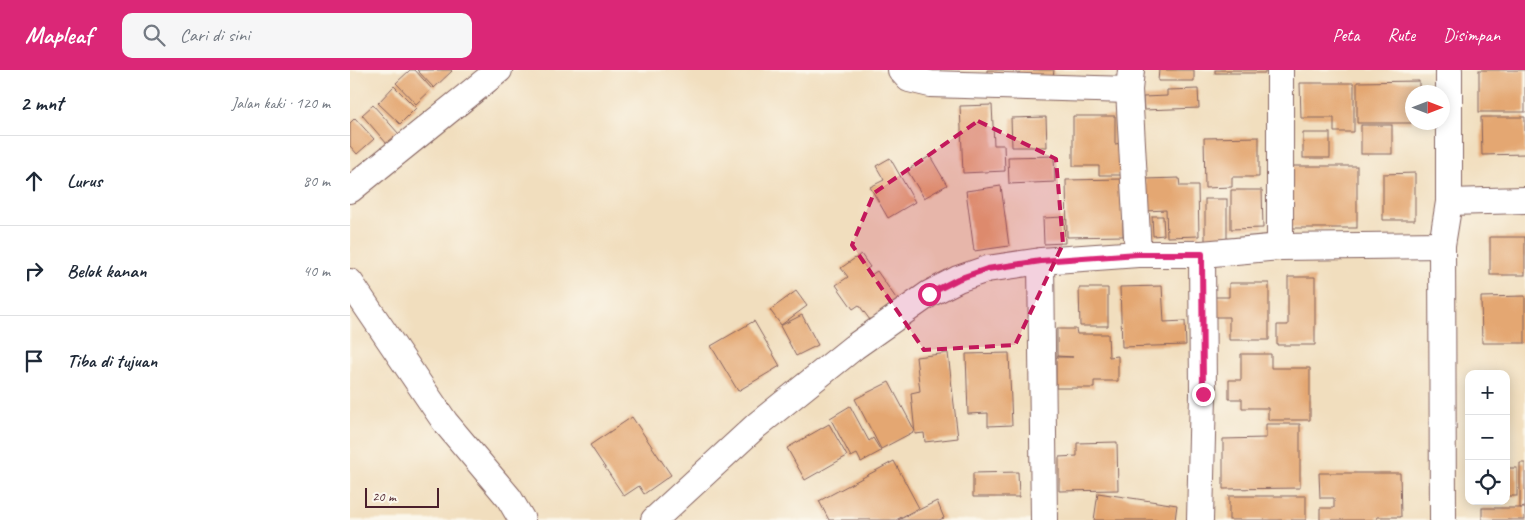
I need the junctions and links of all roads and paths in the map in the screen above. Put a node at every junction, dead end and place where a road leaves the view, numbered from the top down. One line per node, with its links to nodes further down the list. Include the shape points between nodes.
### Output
1 (499, 70): 6 (street)
2 (901, 70): 5 (street, via 909,79 930,84)
3 (1280, 70): 10 (street)
4 (1449, 70): 8 (street)
5 (1130, 80): 11 (street)
6 (350, 190)
7 (1525, 200): 8 (street)
8 (1449, 202): 9 (street)
9 (1442, 244): 10 (street); 19 (street)
10 (1280, 248): 12 (street)
11 (1138, 254): 12 (street); 13 (street)
12 (1202, 254): 18 (street)
13 (1041, 261): 16 (street, via 987,269 929,294 854,347 757,425); 17 (street)
14 (350, 282): 15 (street, via 445,422 509,498)
15 (522, 520)
16 (654, 520)
17 (1044, 520)
18 (1200, 520)
19 (1443, 520)

